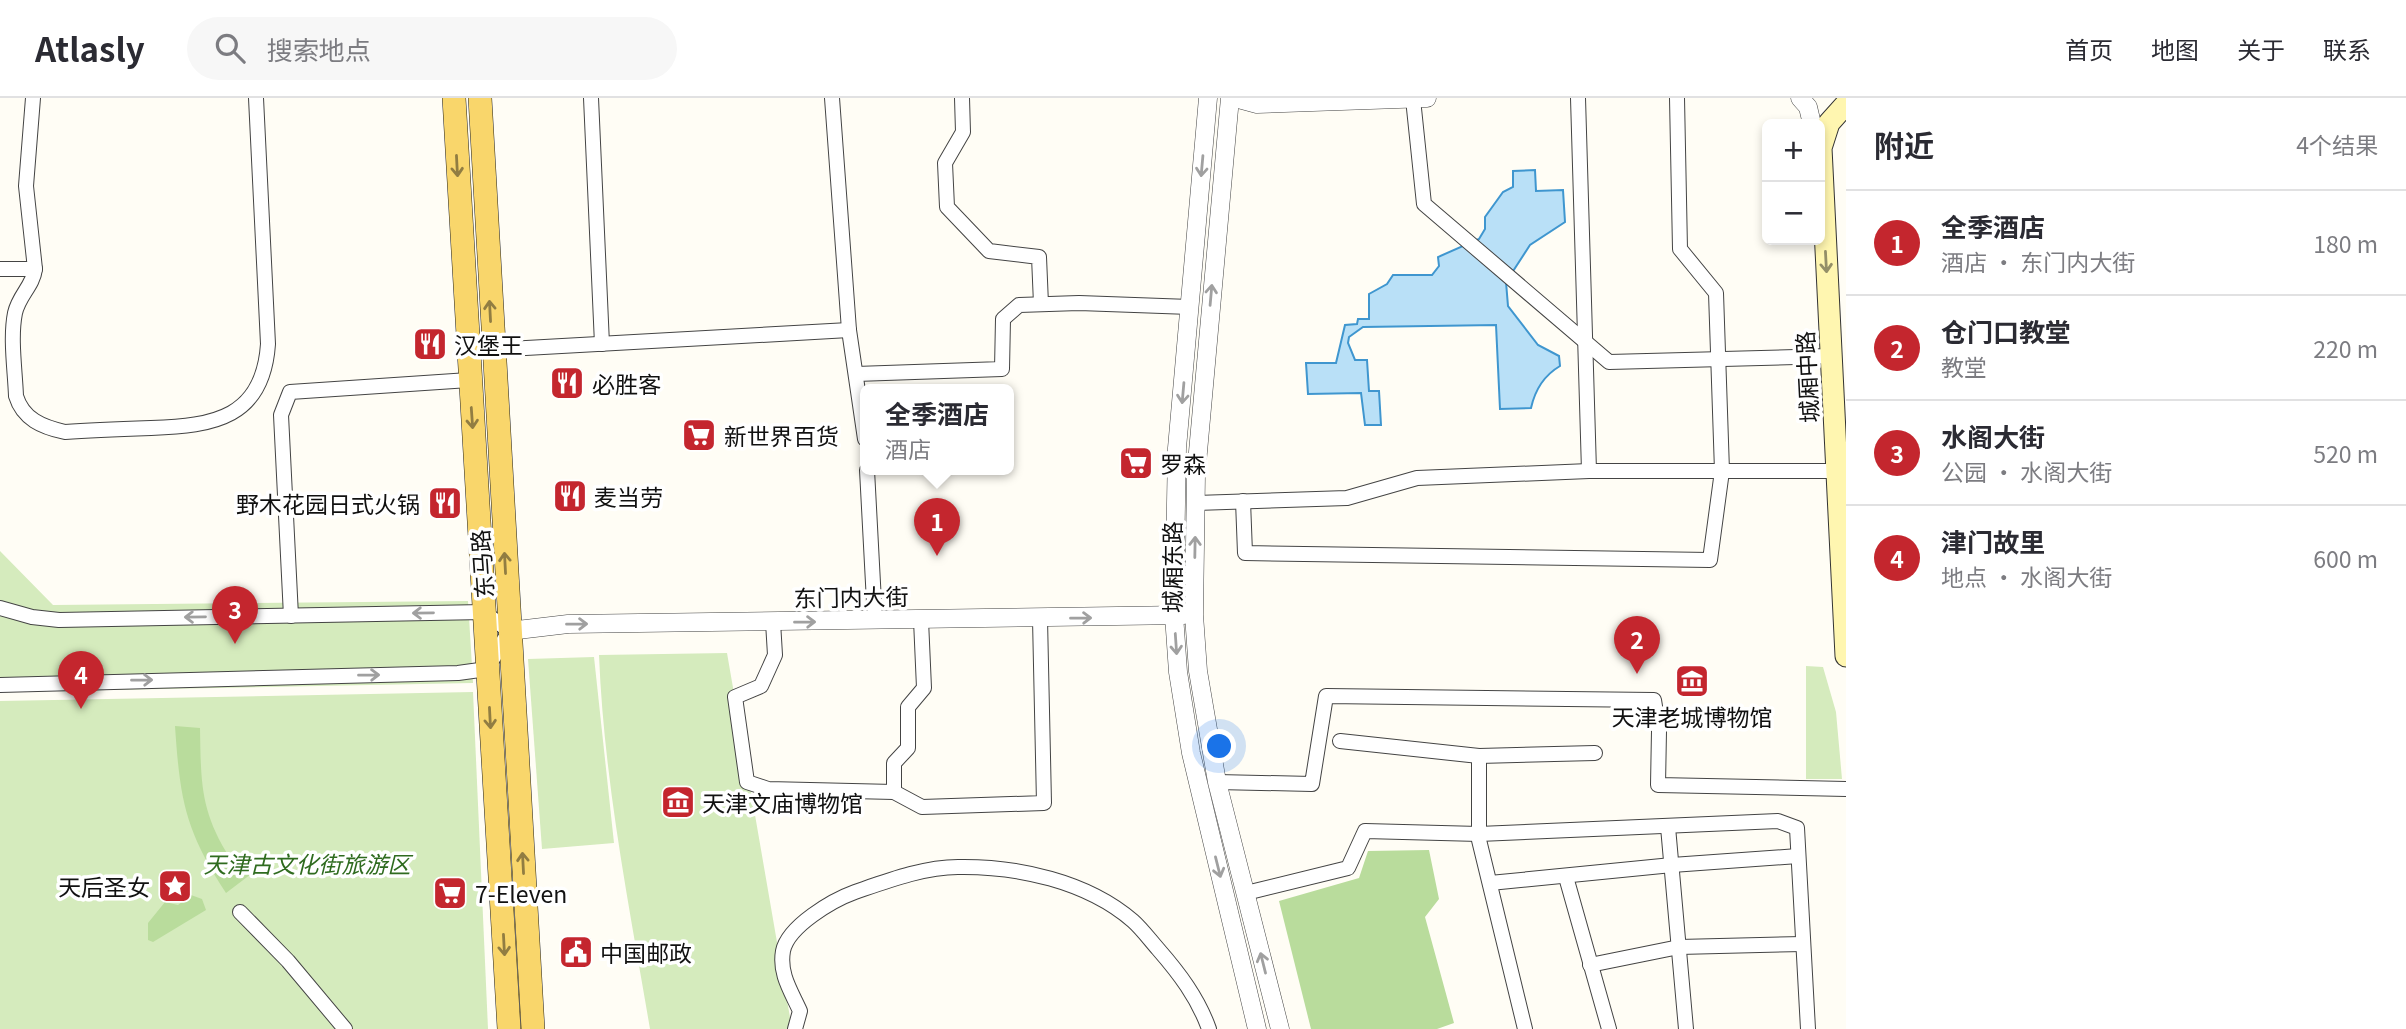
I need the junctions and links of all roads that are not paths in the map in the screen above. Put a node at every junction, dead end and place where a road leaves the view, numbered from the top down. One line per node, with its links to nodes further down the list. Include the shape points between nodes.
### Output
1 (33, 98): 20 (street, via 26,186)
2 (256, 98): 20 (street, via 267,365 240,409 195,427 65,432 28,417 16,396 15,316 19,299 34,282)
3 (454, 98): 30 (main road, 东马路, one-way to 30)
4 (480, 98): 26 (main road, 东马路, one-way to 4)
5 (591, 98): 24 (street)
6 (832, 98): 23 (street)
7 (962, 98): 21 (street, via 963,132 945,163 947,207 989,251 1039,257)
8 (1208, 98): 22 (street, 城厢东路, one-way to 22)
9 (1232, 98): 14 (street, via 1257,104); 37 (street, 城厢东路, one-way to 9)
10 (1427, 98): 14 (street)
11 (1578, 98): 25 (street)
12 (1677, 98): 28 (street, via 1681,249 1716,293)
13 (1800, 98): 16 (street)
14 (1413, 99): 25 (street, via 1424,204)
15 (1846, 104): 17 (main road, 城厢中路)
16 (1811, 119)
17 (1825, 134)
18 (1822, 182): 27 (main road, 城厢中路, one-way to 27)
19 (0, 269): 20 (street)
20 (35, 269)
21 (1041, 304): 22 (street); 29 (street, via 1019,305 1003,319 1002,369)
22 (1190, 307): 41 (street, 城厢东路, one-way to 41, via 1175,491)
23 (849, 330): 24 (street); 29 (street)
24 (602, 344): 26 (street)
25 (1587, 344): 28 (street, via 1609,362); 32 (street)
26 (492, 350): 47 (main road, 东马路, one-way to 26)
27 (1831, 356): 28 (street); 34 (main road, 城厢中路)
28 (1720, 359): 33 (street)
29 (856, 374): 31 (street)
30 (469, 380): 39 (main road, 东马路, one-way to 39); 40 (street, via 290,392 281,415)
31 (860, 403)
32 (1589, 471): 33 (street); 36 (street, via 1417,478 1347,498)
33 (1722, 471): 34 (street); 36 (street, via 1710,560 1245,553)
34 (1837, 471): 48 (main road, 城厢中路)
35 (867, 475): 45 (street)
36 (1242, 501): 37 (street)
37 (1196, 503): 42 (street, 城厢东路, one-way to 37)
38 (0, 608): 40 (street, one-way to 38, via 60,620)
39 (484, 612): 40 (street, one-way to 40); 47 (street); 49 (main road, 东马路)
40 (291, 615)
41 (1174, 615): 42 (street, 东门内大街); 43 (street, 东门内大街, one-way to 41); 73 (street, 城厢东路, one-way to 73, via 1191,753)
42 (1194, 615): 54 (street, 城厢东路, via 1198,671)
43 (1040, 619): 44 (street, 东门内大街); 56 (street, via 1044,803 922,807)
44 (920, 620): 45 (street, 东门内大街); 56 (street, via 924,688 908,707 908,748 894,763)
45 (875, 621): 46 (street, 东门内大街, one-way to 45)
46 (773, 622): 47 (street, 东门内大街, one-way to 46, via 568,624); 56 (street, via 775,655 761,686 735,696 747,782 768,789)
47 (509, 631): 49 (street); 70 (main road, 东马路, one-way to 47)
48 (1846, 656)
49 (487, 669): 50 (street, one-way to 49); 69 (main road, 东马路, one-way to 69)
50 (0, 685)
51 (1340, 741): 53 (street)
52 (1595, 753): 53 (street)
53 (1479, 756): 58 (street)
54 (1217, 782): 55 (street, via 1312,784 1326,696 1400,696 1654,699 1659,731 1658,785); 63 (street, 城厢东路)
55 (1846, 789)
56 (894, 792)
57 (1668, 827): 58 (street); 59 (street, via 1778,821 1797,828); 60 (street)
58 (1479, 834): 62 (street); 63 (street, via 1365,831 1348,868)
59 (1798, 856): 60 (street); 65 (street)
60 (1671, 865): 61 (street); 66 (street)
61 (1566, 877): 62 (street); 67 (street)
62 (1490, 883): 75 (street)
63 (1246, 893): 74 (street, 城厢东路, one-way to 63)
64 (240, 912): 68 (street)
65 (1803, 944): 66 (street); 78 (street)
66 (1679, 947): 67 (street); 77 (street)
67 (1590, 964): 76 (street)
68 (345, 1029)
69 (509, 1029)
70 (533, 1029)
71 (795, 1029): 72 (street, via 800,1011 785,984 782,961 791,935 834,900 885,881 957,867 1012,870 1048,878 1094,896 1133,921 1182,976)
72 (1209, 1029)
73 (1257, 1029)
74 (1280, 1029)
75 (1525, 1029)
76 (1609, 1029)
77 (1686, 1029)
78 (1808, 1029)

